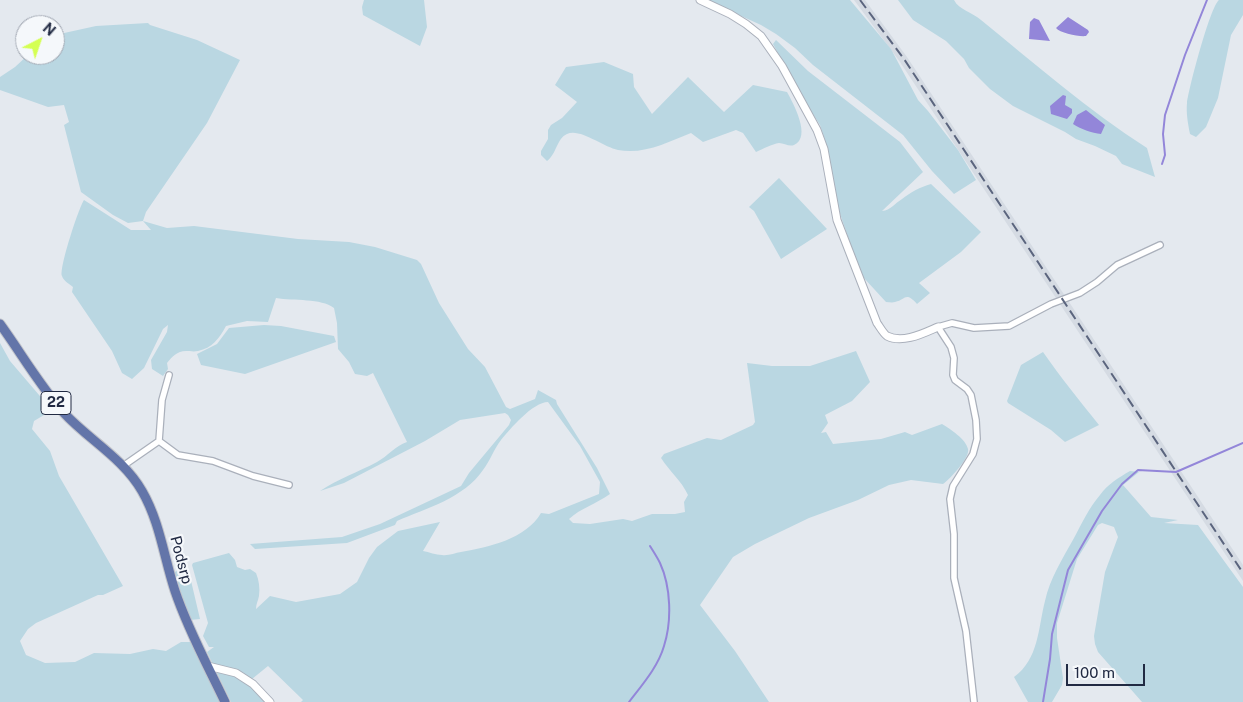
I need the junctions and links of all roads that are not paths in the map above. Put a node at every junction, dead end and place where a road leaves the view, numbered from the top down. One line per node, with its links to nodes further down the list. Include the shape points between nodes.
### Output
1 (700, 0): 4 (street, via 730,14 761,36 782,66 822,142 837,220 882,330 887,336 910,338)
2 (1160, 245): 4 (street, via 1116,265 1080,294 1050,304 1009,326 974,328 952,323)
3 (0, 324): 7 (main road, Podsrp / 22, via 58,406)
4 (938, 327): 12 (street, via 951,347 953,375 971,395 976,420 977,439 973,454 953,486 950,499 954,578 966,630)
5 (169, 375): 6 (street, via 162,400)
6 (159, 441): 7 (street); 8 (street, via 178,455)
7 (123, 466): 9 (main road, Podsrp / 22, via 150,507 175,592)
8 (289, 485)
9 (208, 666): 10 (main road, 22); 11 (street, via 236,672)
10 (225, 702)
11 (270, 702)
12 (974, 702)

